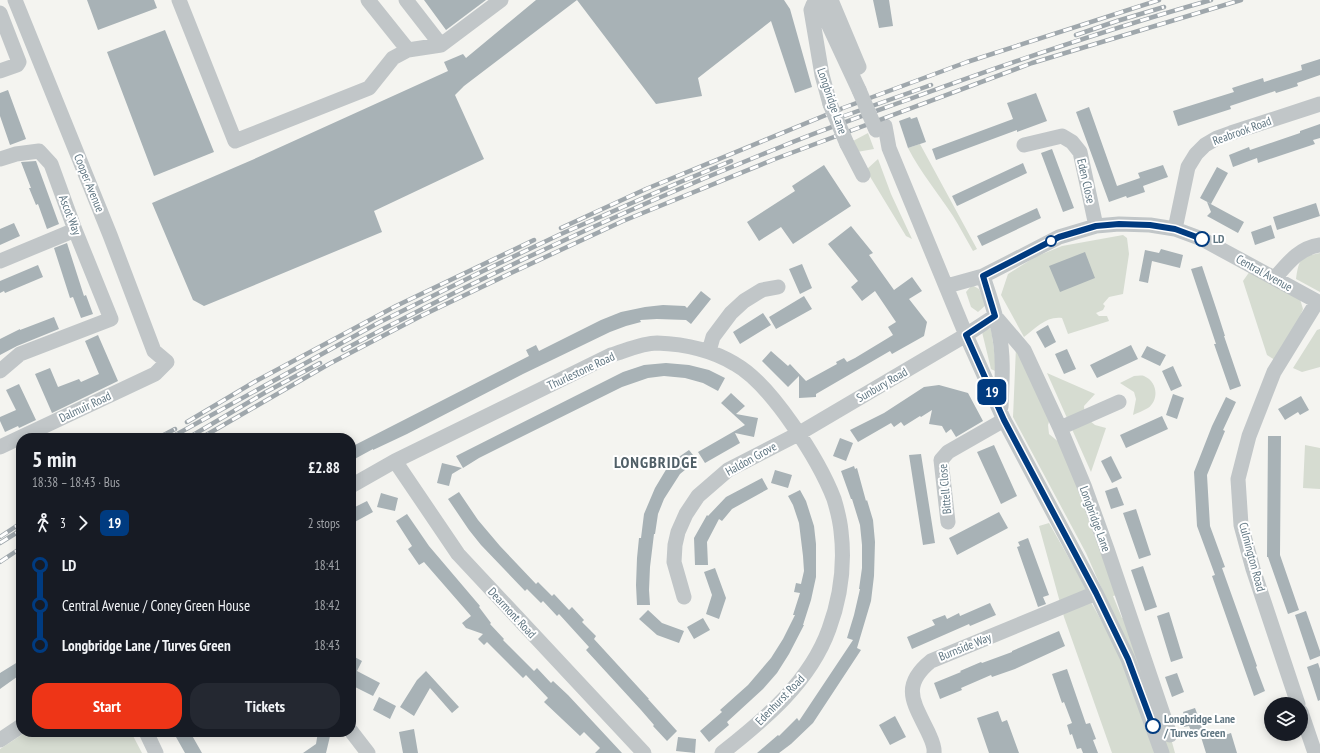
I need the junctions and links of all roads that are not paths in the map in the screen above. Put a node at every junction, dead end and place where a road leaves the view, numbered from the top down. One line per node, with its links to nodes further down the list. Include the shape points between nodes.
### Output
1 (15, 0): 28 (street, Cooper Avenue, via 154,351)
2 (179, 0): 9 (street, via 235,140 369,88 394,58)
3 (368, 0): 9 (street)
4 (406, 0): 8 (street)
5 (501, 0): 8 (street)
6 (822, 1): 14 (street, Longbridge Lane, bridge, via 813,5 811,10 819,61 830,104); 22 (street, Longbridge Lane, bridge, via 864,89)
7 (0, 13): 10 (street, via 20,62)
8 (442, 45): 9 (street)
9 (408, 50)
10 (0, 72)
11 (1320, 104): 16 (street, Reabrook Road, via 1231,133 1205,145 1188,167)
12 (1024, 145): 15 (street, Eden Close, via 1062,136 1072,142 1080,152)
13 (0, 159): 17 (street, Ascot Way, via 39,151 51,164)
14 (863, 175)
15 (1096, 226): 16 (street, Central Avenue, via 1150,225); 20 (street, Central Avenue, via 1059,237)
16 (1175, 229): 21 (street, Central Avenue, via 1202,239)
17 (75, 230): 19 (street); 29 (street, Ascot Way, via 111,319 20,354)
18 (1320, 245): 21 (street, via 1300,252)
19 (0, 262)
20 (983, 276): 22 (street); 25 (street, Longbridge Lane)
21 (1275, 278): 24 (street, Central Avenue)
22 (947, 286): 26 (street, Longbridge Lane)
23 (778, 287): 27 (street, via 762,290 731,313 713,337)
24 (1318, 302): 42 (street, Culmington Road, via 1274,372 1249,436 1238,479 1241,525)
25 (995, 316): 26 (street); 31 (street, Longbridge Lane, via 1000,334); 32 (street, Longbridge Lane, via 1024,350)
26 (966, 335): 31 (street, Longbridge Lane); 34 (street, Sunbury Road)
27 (709, 352): 34 (street, Thurlestone Road, via 736,364 748,373 769,394); 37 (street, Thurlestone Road, via 686,346 656,343 611,355)
28 (167, 362): 33 (street, Dalmuir Road, via 155,374)
29 (0, 371)
30 (1120, 402): 32 (street)
31 (1003, 416): 39 (street, Bittell Close, via 940,460); 40 (street, Longbridge Lane)
32 (1060, 428): 45 (street, Longbridge Lane, via 1102,535)
33 (30, 433)
34 (798, 434): 41 (street, Haldon Grove, via 728,470 698,496 686,514 675,545 674,562); 52 (street, Edenhurst Road, via 823,475 838,515 842,545 838,597 823,643 800,681 754,728)
35 (16, 439): 36 (street, Dalmuir Road)
36 (0, 447)
37 (395, 461): 38 (street, Thurlestone Road); 51 (street, Dearmont Road, via 458,554)
38 (356, 483)
39 (948, 522)
40 (1096, 593): 53 (street, Burnside Way, via 931,661 921,669 911,691 912,700 932,742); 54 (street, Longbridge Lane, via 1128,659)
41 (684, 597)
42 (1296, 697)
43 (16, 729): 48 (street)
44 (1308, 732): 55 (street)
45 (1170, 735)
46 (148, 737): 50 (street)
47 (355, 737): 49 (street)
48 (0, 740)
49 (364, 752)
50 (156, 753)
51 (644, 753)
52 (722, 753)
53 (934, 753)
54 (1162, 753)
55 (1315, 753)

